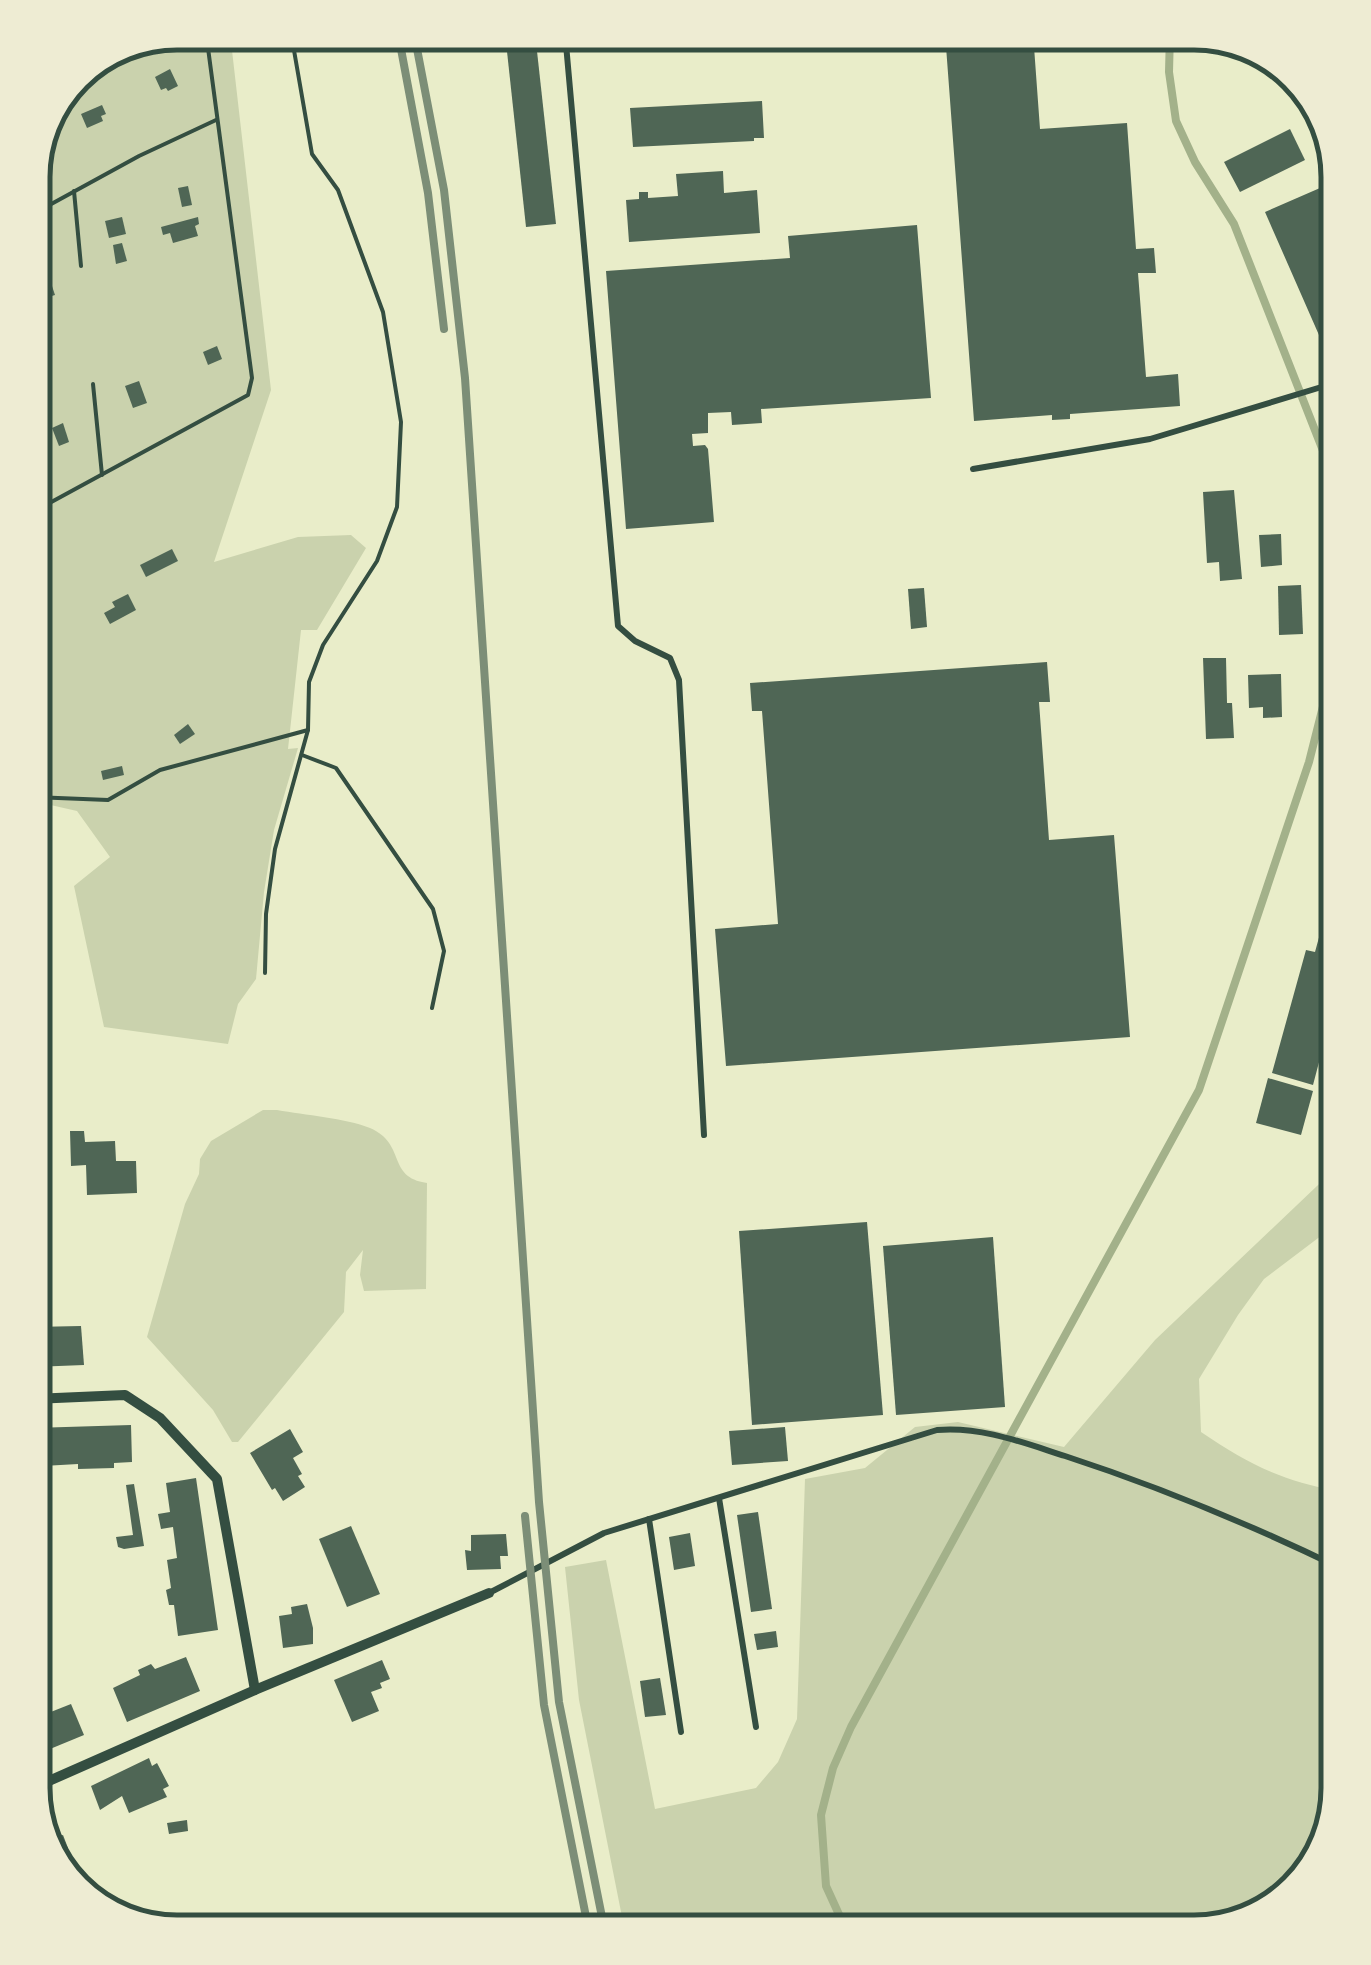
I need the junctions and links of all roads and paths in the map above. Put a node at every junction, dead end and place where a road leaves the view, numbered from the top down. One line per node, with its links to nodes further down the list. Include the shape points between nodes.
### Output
1 (208, 50): 4 (path)
2 (294, 50): 13 (path, via 312,154 338,190 383,312 402,422 398,507 377,561 323,645 309,682)
3 (567, 50): 18 (lane, via 618,626 634,642 670,658 679,680)
4 (216, 120): 5 (path); 11 (path, via 252,378 248,395)
5 (74, 191): 6 (path); 7 (path)
6 (50, 204)
7 (81, 266)
8 (94, 384): 11 (path)
9 (1321, 387): 10 (lane, via 1150,440)
10 (973, 469)
11 (102, 474): 12 (path)
12 (50, 503)
13 (308, 730): 14 (path); 15 (path, via 160,770 108,800)
14 (302, 754): 16 (path, via 275,849); 17 (path, via 336,768 433,910 444,951)
15 (50, 797)
16 (264, 973)
17 (432, 1008)
18 (704, 1135)
19 (50, 1398): 24 (street, via 125,1396 160,1418 217,1480)
20 (719, 1498): 21 (lane); 22 (lane, via 937,1430 980,1431 1148,1483); 25 (lane)
21 (649, 1519): 23 (lane, via 604,1533); 26 (lane)
22 (1321, 1559)
23 (489, 1593): 24 (street)
24 (256, 1690): 27 (street)
25 (756, 1727)
26 (681, 1732)
27 (50, 1780)

